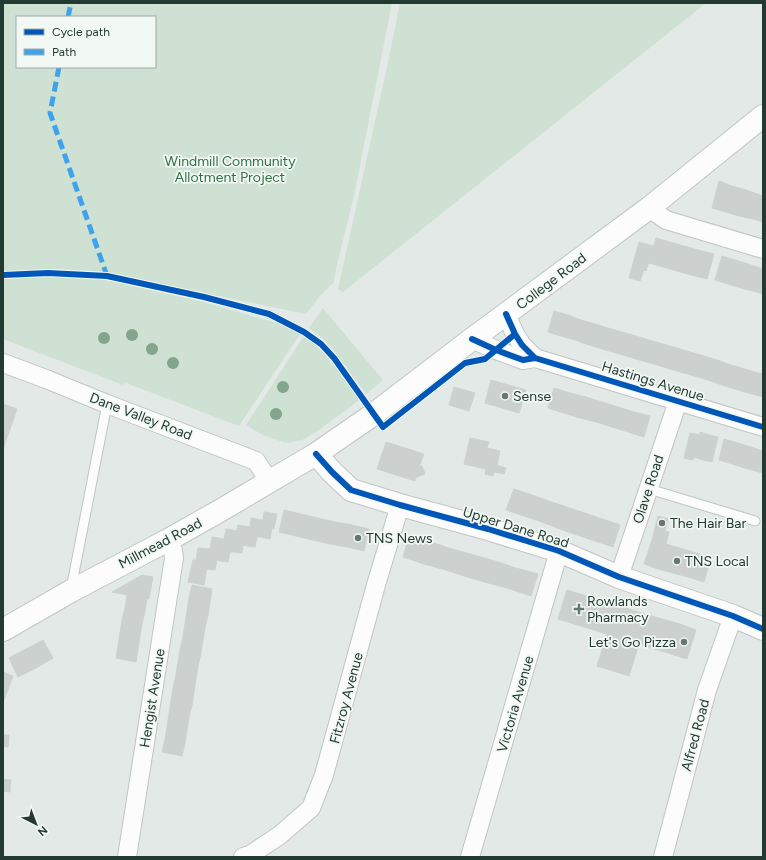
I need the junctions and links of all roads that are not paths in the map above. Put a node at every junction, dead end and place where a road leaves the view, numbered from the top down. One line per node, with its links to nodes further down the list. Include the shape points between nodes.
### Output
1 (763, 116): 2 (main road, College Road)
2 (649, 208): 3 (street, via 666,220); 4 (main road, College Road)
3 (763, 249)
4 (506, 314): 5 (main road, College Road); 6 (street, Hastings Avenue, via 522,346)
5 (472, 339): 6 (street, Hastings Avenue, via 523,360); 11 (main road, College Road, via 374,414)
6 (535, 358): 8 (street, Hastings Avenue)
7 (3, 363): 9 (street, Dane Valley Road)
8 (678, 401): 10 (street, Hastings Avenue); 13 (street, Olave Road)
9 (106, 404): 12 (street, Dane Valley Road, via 256,461); 19 (lane)
10 (763, 427)
11 (316, 454): 12 (main road, Millmead Road); 14 (main road, Upper Dane Road, via 351,490)
12 (270, 482): 16 (main road, Millmead Road)
13 (649, 488): 15 (lane); 18 (street, Olave Road)
14 (400, 505): 17 (main road, Upper Dane Road); 24 (street, Fitzroy Avenue, via 324,775 311,808 280,835)
15 (755, 520)
16 (168, 540): 19 (main road, Millmead Road); 23 (street, Hengist Avenue, via 174,558)
17 (559, 551): 18 (main road, Upper Dane Road); 25 (street, Victoria Avenue)
18 (619, 577): 20 (main road, Upper Dane Road)
19 (71, 591): 21 (main road, Millmead Road)
20 (733, 616): 22 (main road, Upper Dane Road); 26 (street, Alfred Road, via 707,690)
21 (5, 625)
22 (763, 629)
23 (127, 857)
24 (243, 857)
25 (470, 857)
26 (664, 857)

